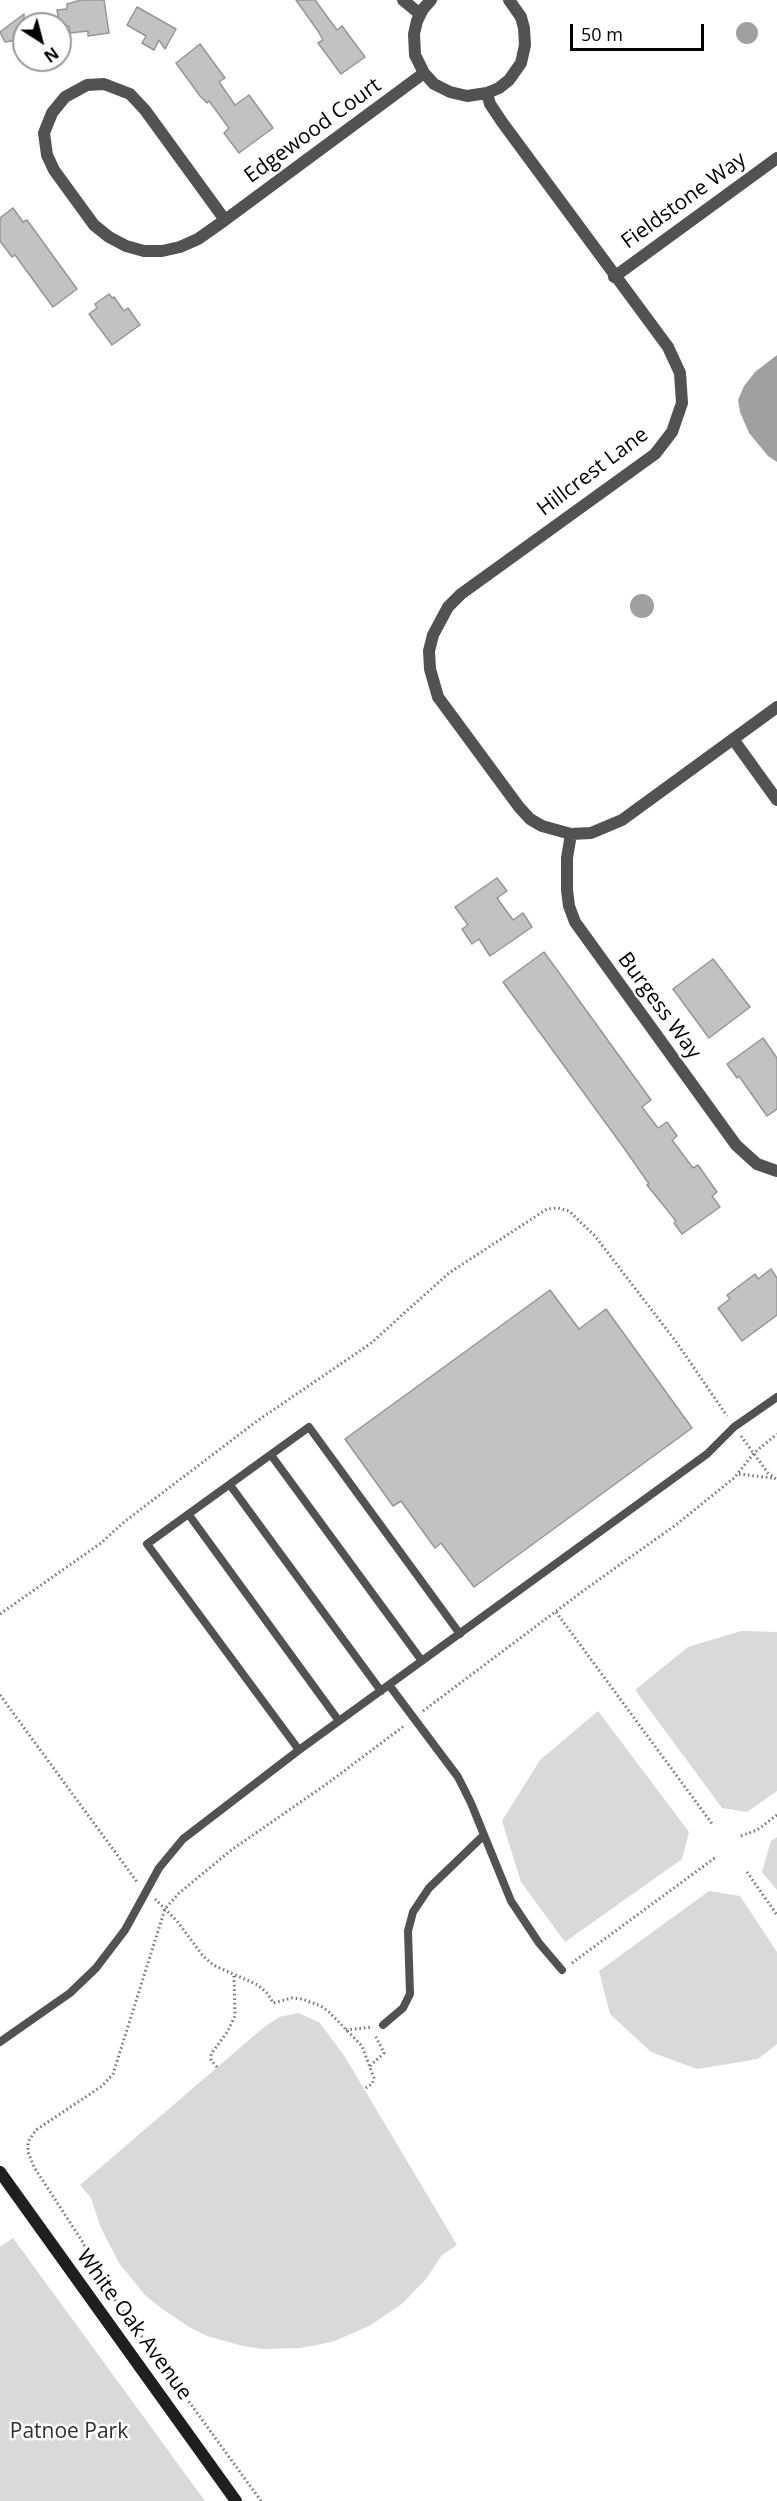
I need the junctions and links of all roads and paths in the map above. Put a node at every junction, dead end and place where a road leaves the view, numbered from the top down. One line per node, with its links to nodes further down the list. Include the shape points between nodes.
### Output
1 (403, 0): 4 (street)
2 (431, 0): 4 (street)
3 (516, 2): 6 (street, via 524,28 524,54 509,80)
4 (420, 14): 5 (street, via 413,44)
5 (424, 73): 6 (street, via 438,87 454,94); 8 (street, Edgewood Court)
6 (487, 93): 9 (street, Hillcrest Lane, via 502,122)
7 (777, 158): 9 (street, Fieldstone Way)
8 (225, 220): 8 (street, Edgewood Court, via 172,250 144,250 109,237 89,218 47,156 44,133 52,113 66,97 87,86 113,86 130,94)
9 (614, 277): 13 (street, Hillcrest Lane, via 675,359 680,372 682,403 672,432 655,454 461,594 439,621 429,651 438,697 508,795 530,819)
10 (777, 707): 11 (street)
11 (733, 740): 12 (street); 13 (street, via 622,820 591,833)
12 (777, 800)
13 (571, 834): 14 (street, Burgess Way, via 567,890 575,922 736,1145 757,1164)
14 (777, 1171)
15 (777, 1397): 16 (lane)
16 (734, 1427): 18 (path); 25 (path, via 677,1343 595,1236 569,1211 547,1209 448,1273 369,1344 257,1421 101,1543); 26 (lane, via 707,1454)
17 (777, 1434): 18 (path)
18 (754, 1453): 20 (path); 21 (path)
19 (271, 1455): 22 (lane); 26 (lane, via 309,1427); 27 (lane)
20 (739, 1474): 21 (path); 24 (path, via 668,1532)
21 (775, 1479)
22 (230, 1485): 23 (lane); 29 (lane)
23 (189, 1515): 32 (lane); 33 (lane, via 147,1544)
24 (556, 1612): 31 (path); 35 (path)
25 (0, 1614)
26 (460, 1634): 27 (lane)
27 (422, 1661): 28 (lane)
28 (389, 1685): 29 (lane); 31 (lane)
29 (381, 1691): 32 (lane)
30 (0, 1695): 40 (path, via 129,1873)
31 (415, 1718): 36 (lane, via 458,1777); 41 (path, via 204,1870)
32 (339, 1721): 33 (lane)
33 (299, 1750): 40 (lane, via 183,1839)
34 (777, 1815): 37 (path)
35 (713, 1825)
36 (484, 1835): 43 (lane, via 519,1915); 45 (lane, via 429,1888 413,1912 408,1931 410,1994 403,2008)
37 (741, 1836)
38 (716, 1857): 43 (path)
39 (747, 1872): 42 (path)
40 (146, 1890): 41 (path); 48 (lane, via 125,1930 96,1968 70,1993)
41 (165, 1909): 44 (path, via 206,1960); 54 (path, via 113,2074 94,2092 36,2130 28,2152 108,2289)
42 (777, 1915)
43 (562, 1970)
44 (234, 1974): 47 (path, via 262,1988 273,2003 292,1998 321,2006); 50 (path, via 235,2016 211,2055)
45 (383, 2025): 46 (path)
46 (371, 2028): 47 (path); 49 (path, via 384,2053)
47 (346, 2030): 49 (path, via 362,2046)
48 (0, 2042)
49 (370, 2066): 51 (path, via 374,2081)
50 (217, 2067)
51 (364, 2089)
52 (0, 2172): 53 (street, White Oak Avenue)
53 (236, 2501)
54 (261, 2501)

